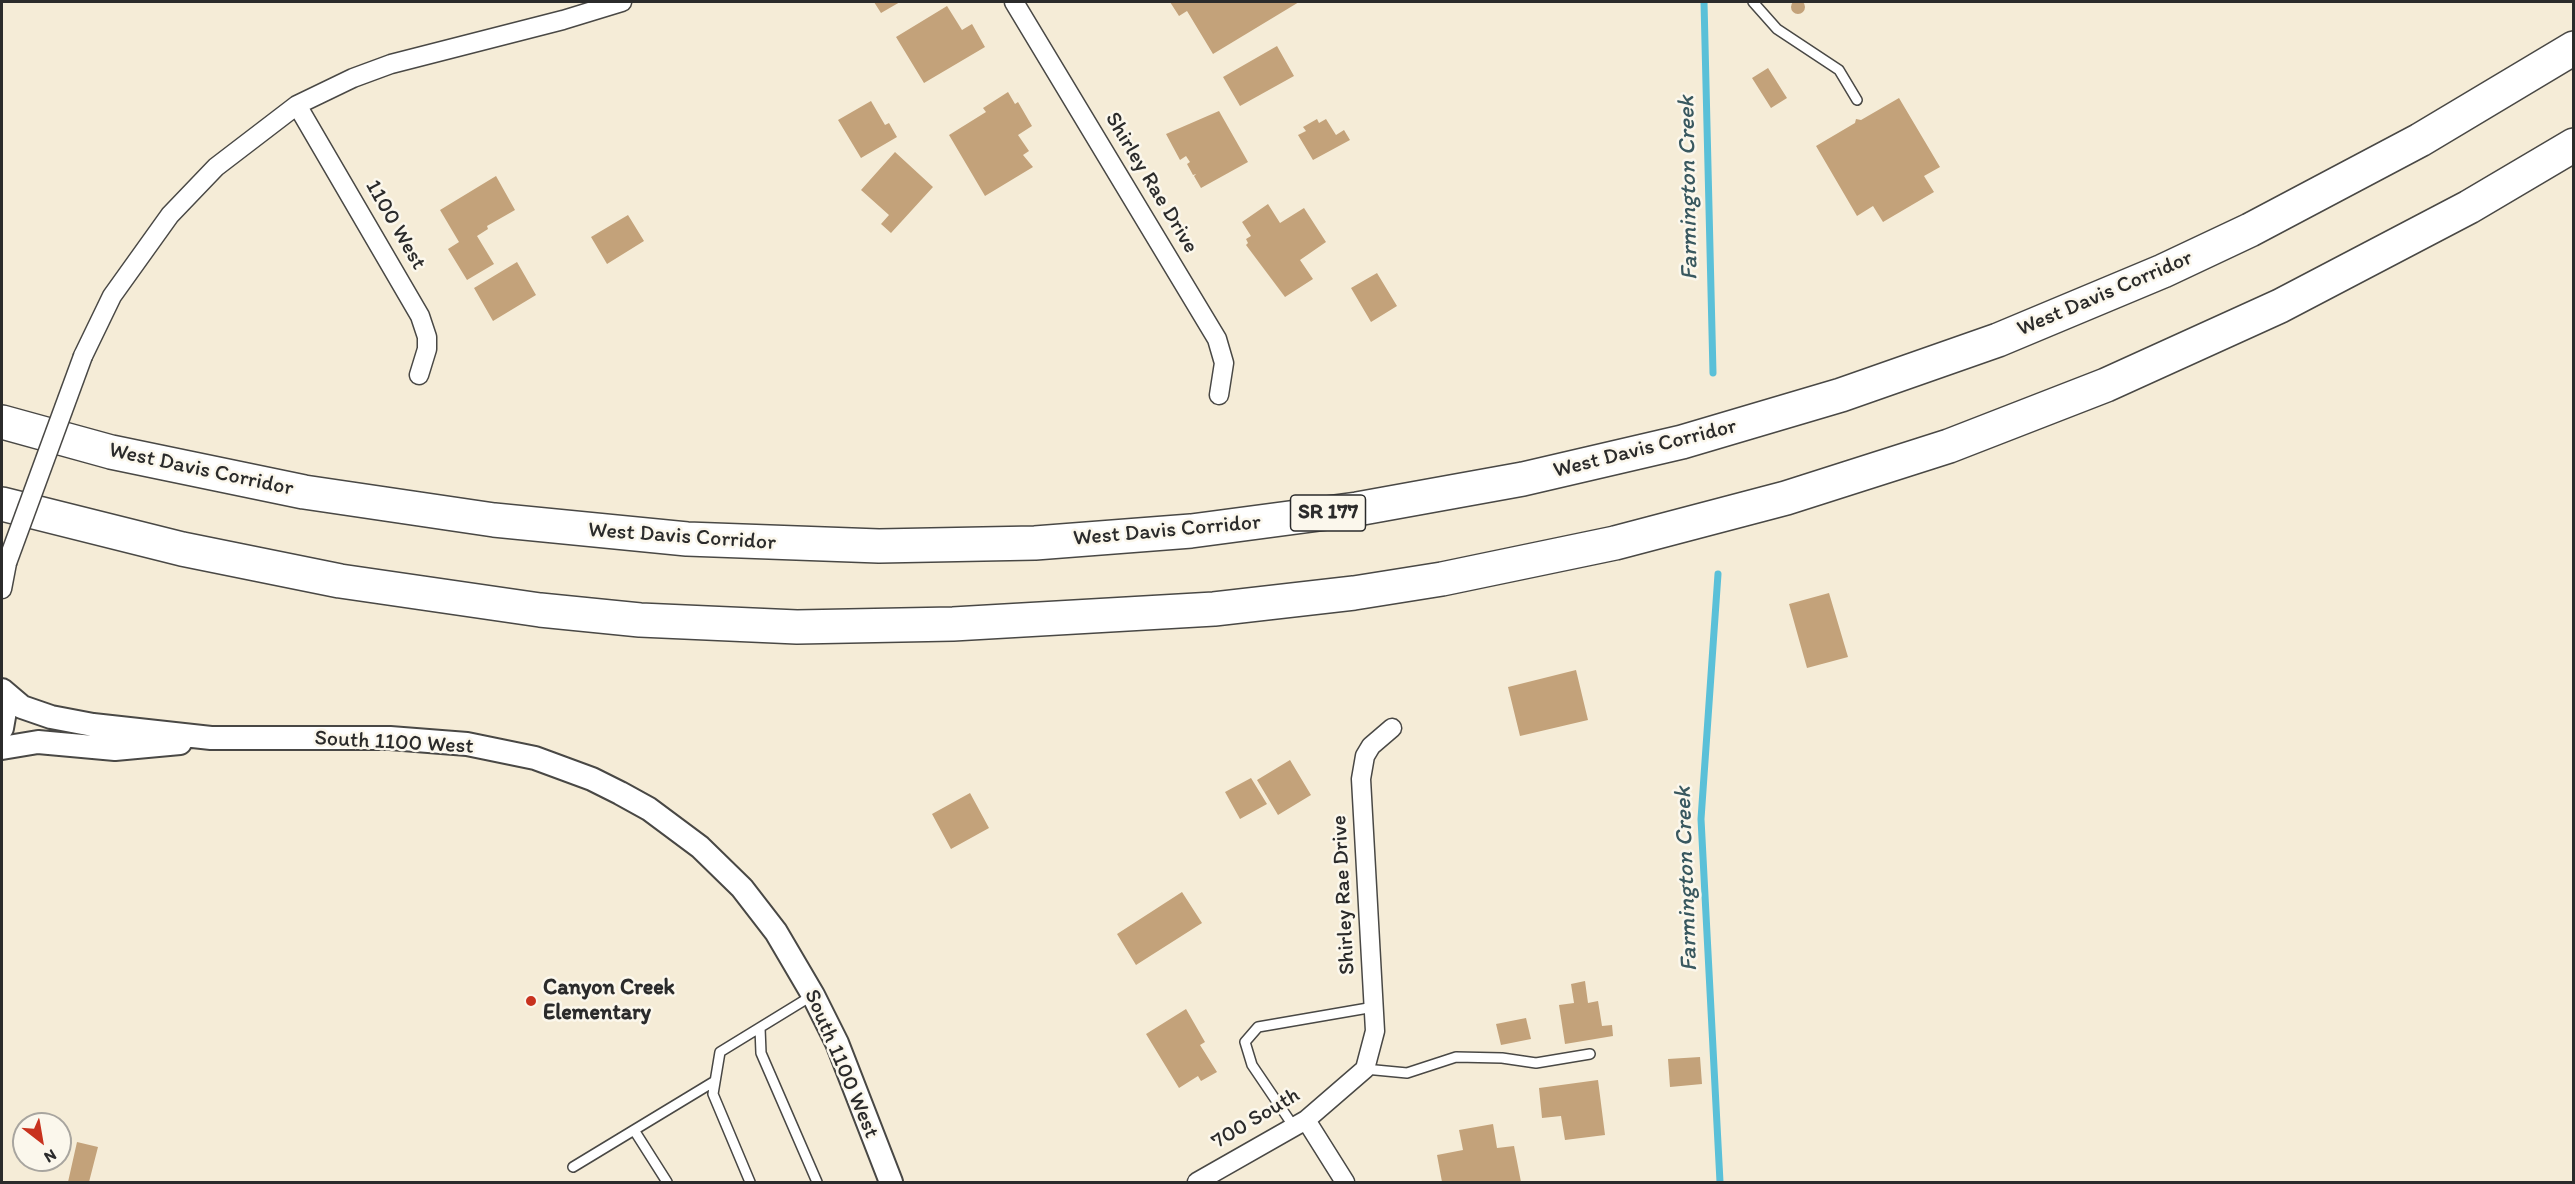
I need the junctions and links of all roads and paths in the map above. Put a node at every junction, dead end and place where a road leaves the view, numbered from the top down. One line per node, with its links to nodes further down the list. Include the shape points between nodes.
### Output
1 (622, 2): 6 (street, via 391,64)
2 (1014, 2): 9 (street, Shirley Rae Drive, via 1217,339 1224,363)
3 (1753, 2): 5 (lane, via 1777,29 1839,70)
4 (2574, 48): 10 (highway, West Davis Corridor / SR 177, via 2420,140 2250,230 1998,340 1841,395 1682,442 1523,479 1334,513 1191,531 1035,543 879,546 687,539 494,520 304,492 132,457)
5 (1857, 100)
6 (297, 105): 8 (street, 1100 West, via 420,316 427,349); 12 (street, bridge, via 216,166 170,215 112,296 83,356)
7 (2574, 144): 11 (highway, via 2469,207 2280,306 2106,385 1961,441 1849,479 1690,524 1519,564 1354,593 1214,609 953,624 797,627 663,621 540,610 340,581 170,547)
8 (419, 375)
9 (1219, 395)
10 (2, 422)
11 (2, 504)
12 (4, 568): 13 (street)
13 (2, 589)
14 (2, 692): 15 (street); 17 (street, South 1100 West, via 22,707 72,722)
15 (2, 728)
16 (1392, 728): 20 (street, Shirley Rae Drive, via 1371,746 1361,778)
17 (211, 738): 18 (street, South 1100 West, via 138,748 41,742); 19 (street, South 1100 West, via 429,740 505,751 592,779 649,809 722,868 766,917)
18 (2, 748)
19 (813, 995): 21 (lane); 31 (street, South 1100 West, via 837,1043)
20 (1374, 1007): 23 (street, Shirley Rae Drive, via 1375,1031); 25 (lane, via 1258,1027 1245,1042 1252,1065)
21 (760, 1028): 24 (lane, via 720,1052); 30 (lane, via 762,1053)
22 (1590, 1054): 23 (lane, via 1536,1063 1456,1057 1407,1073)
23 (1365, 1070): 25 (street, 700 South)
24 (715, 1082): 26 (lane); 29 (lane, via 713,1094)
25 (1300, 1124): 32 (street, 700 South); 33 (street)
26 (634, 1130): 27 (lane); 28 (lane)
27 (573, 1167)
28 (667, 1182)
29 (750, 1182)
30 (816, 1182)
31 (891, 1182)
32 (1197, 1182)
33 (1345, 1182)

